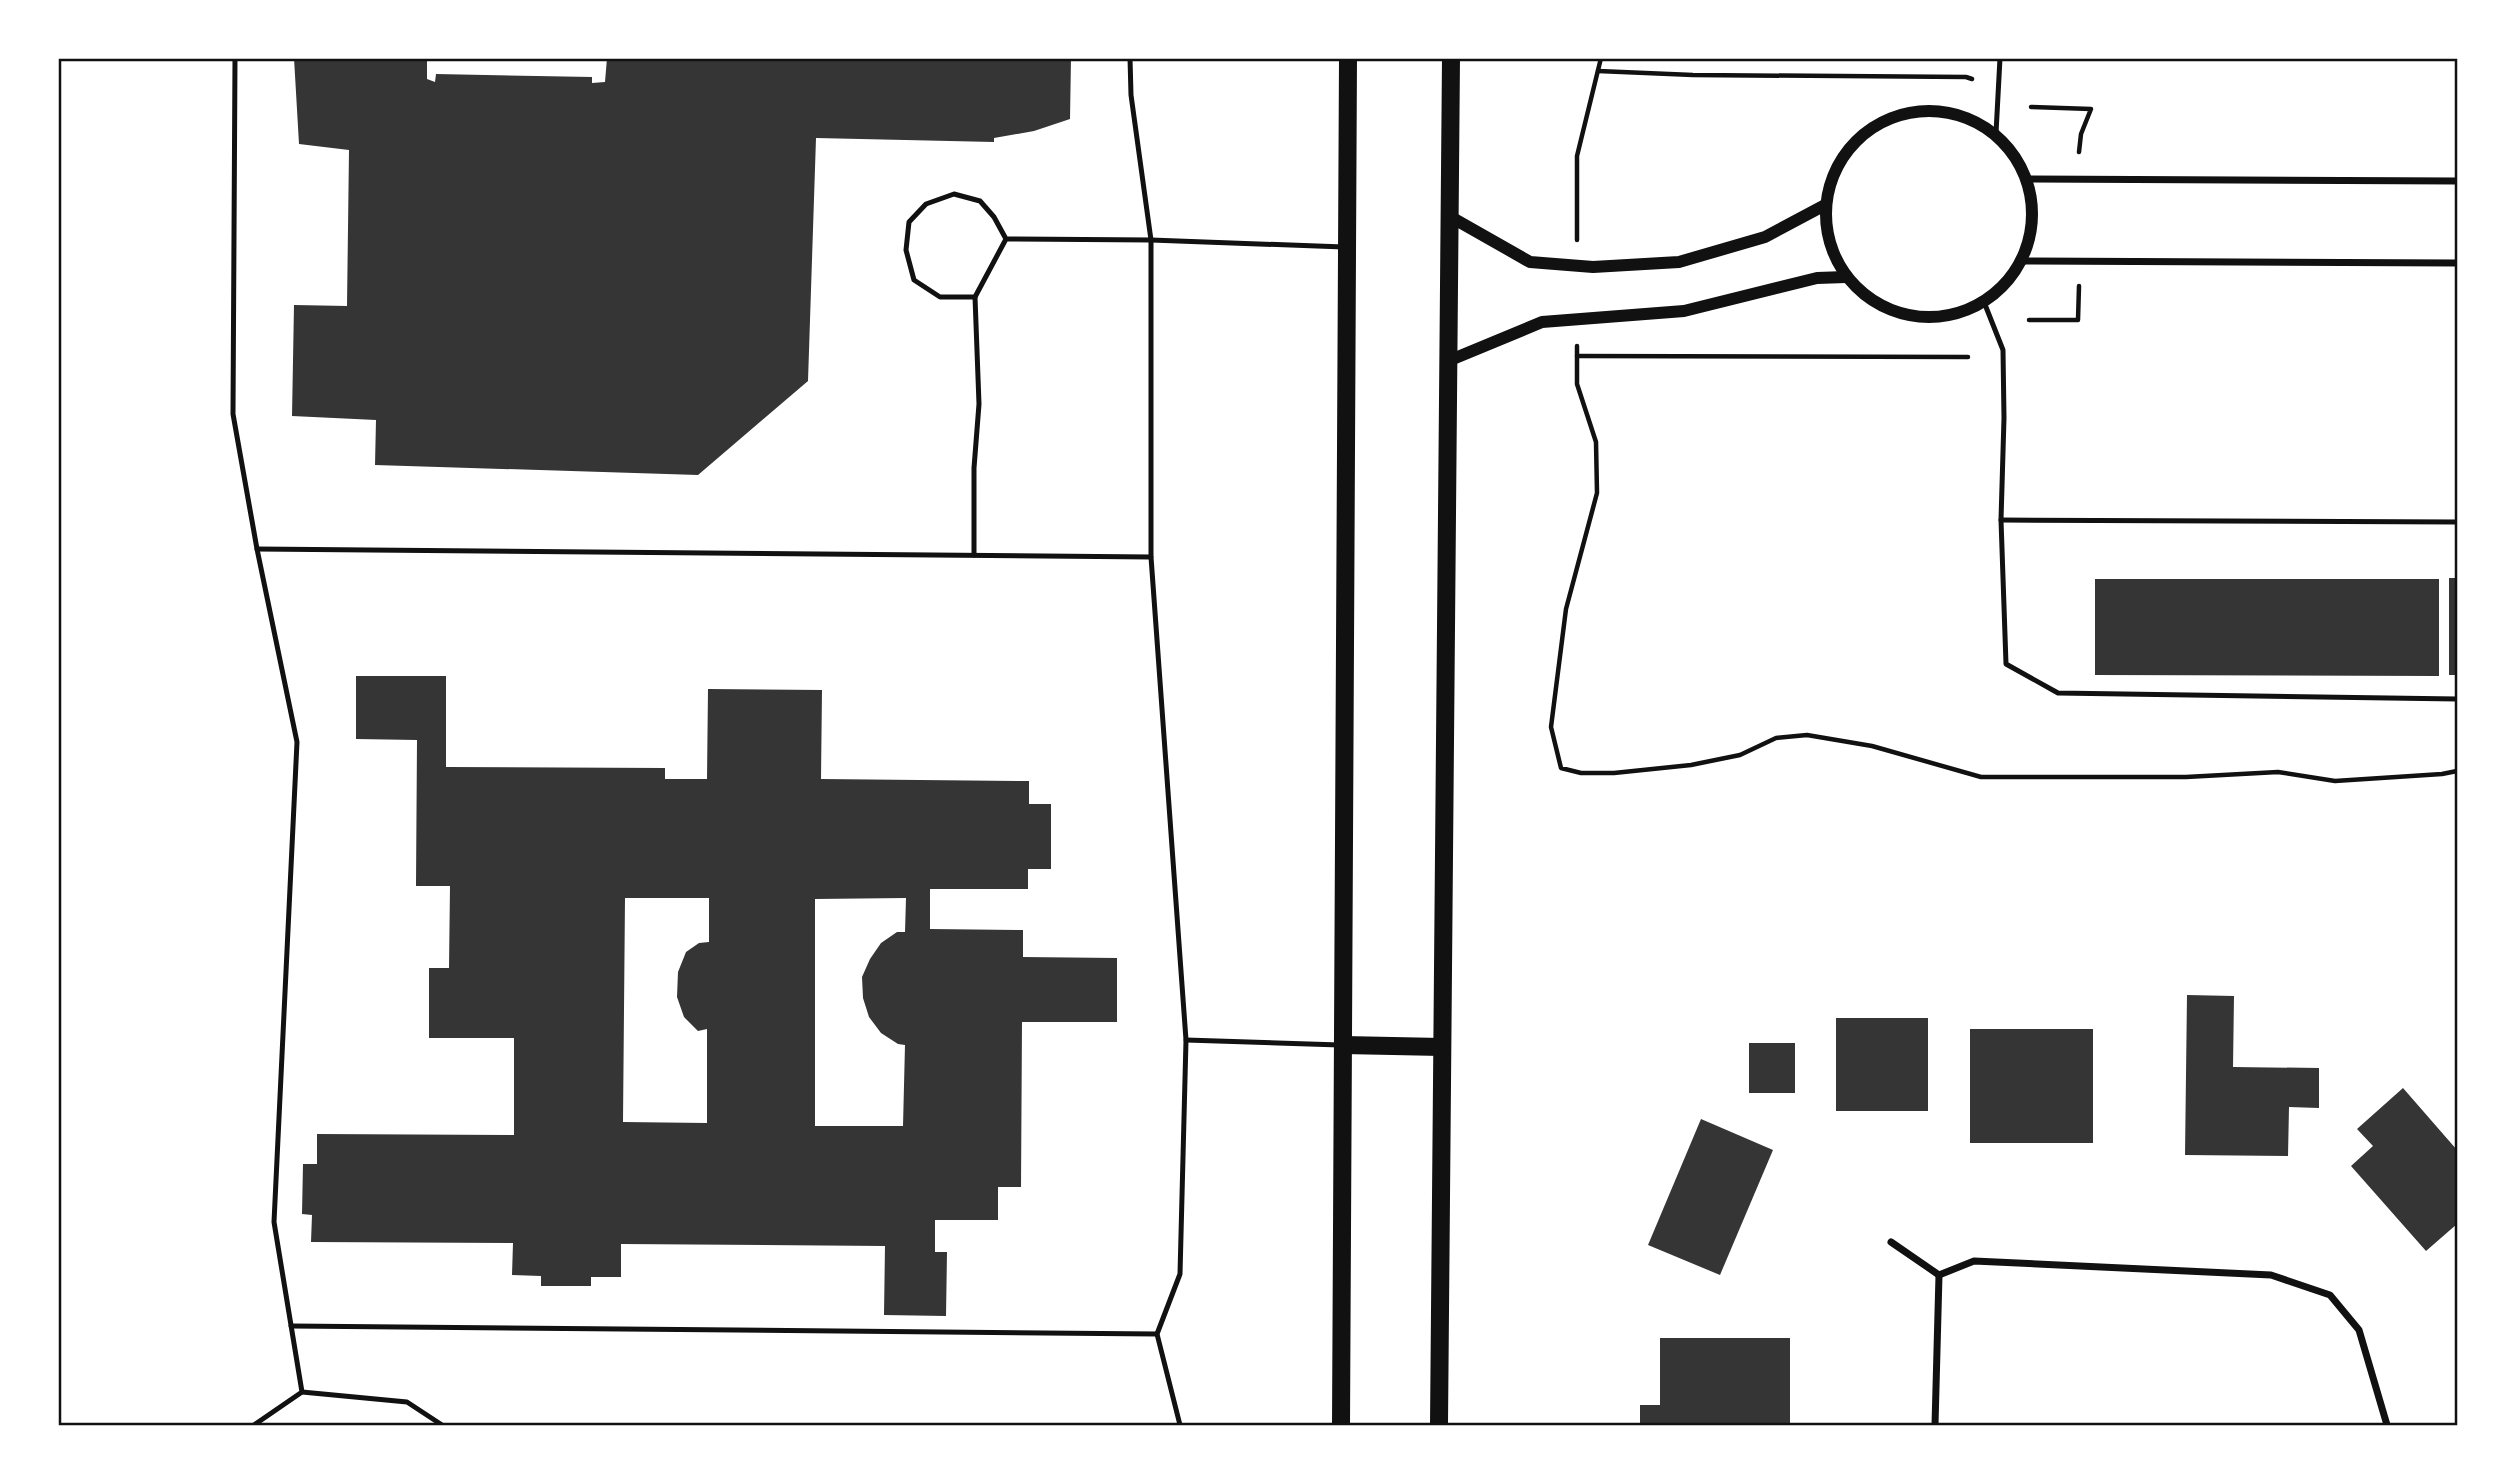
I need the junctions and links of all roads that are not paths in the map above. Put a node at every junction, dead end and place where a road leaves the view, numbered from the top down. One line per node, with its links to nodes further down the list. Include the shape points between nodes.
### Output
1 (235, 58): 22 (lane, via 233,414)
2 (1130, 58): 12 (lane)
3 (1348, 58): 13 (main road)
4 (1451, 58): 10 (main road)
5 (2000, 58): 6 (lane)
6 (1996, 133): 7 (street, via 2015,154); 9 (street, via 1972,119 1944,111 1916,111 1889,118 1864,133 1844,153)
7 (2028, 179): 8 (street); 14 (street, via 2034,207 2032,234)
8 (2457, 181)
9 (1825, 205): 10 (street, via 1765,237 1679,262 1593,267 1530,262); 16 (street, via 1826,231)
10 (1449, 216): 19 (main road)
11 (1006, 239): 12 (lane); 17 (lane); 17 (lane, via 980,201 954,194 926,204 909,222 906,250 914,280 940,298)
12 (1151, 240): 13 (lane); 24 (lane)
13 (1347, 247): 27 (main road)
14 (2022, 261): 15 (street); 18 (street, via 2006,284)
15 (2457, 263)
16 (1846, 277): 18 (street, via 1868,298 1896,312 1926,318 1956,314); 19 (street, via 1817,278 1684,311 1542,322)
17 (975, 298): 23 (lane, via 979,404)
18 (1984, 302): 20 (lane, via 2003,350)
19 (1448, 361): 28 (main road)
20 (2001, 520): 21 (lane); 25 (lane, via 2006,664 2059,694)
21 (2457, 522)
22 (257, 549): 23 (lane); 31 (lane, via 297,742 274,1222)
23 (974, 555): 24 (lane)
24 (1151, 557): 26 (lane)
25 (2457, 699)
26 (1186, 1040): 27 (lane); 32 (lane, via 1180,1274)
27 (1343, 1045): 28 (main road); 37 (main road)
28 (1442, 1046): 38 (main road)
29 (1891, 1242): 30 (street)
30 (1939, 1275): 39 (street); 40 (street, via 1974,1261 2271,1275 2330,1295 2359,1330)
31 (291, 1326): 32 (lane); 33 (lane)
32 (1157, 1334): 36 (lane)
33 (302, 1392): 34 (lane); 35 (lane, via 407,1402)
34 (254, 1425)
35 (442, 1425)
36 (1180, 1425)
37 (1341, 1425)
38 (1439, 1425)
39 (1936, 1425)
40 (2387, 1425)

